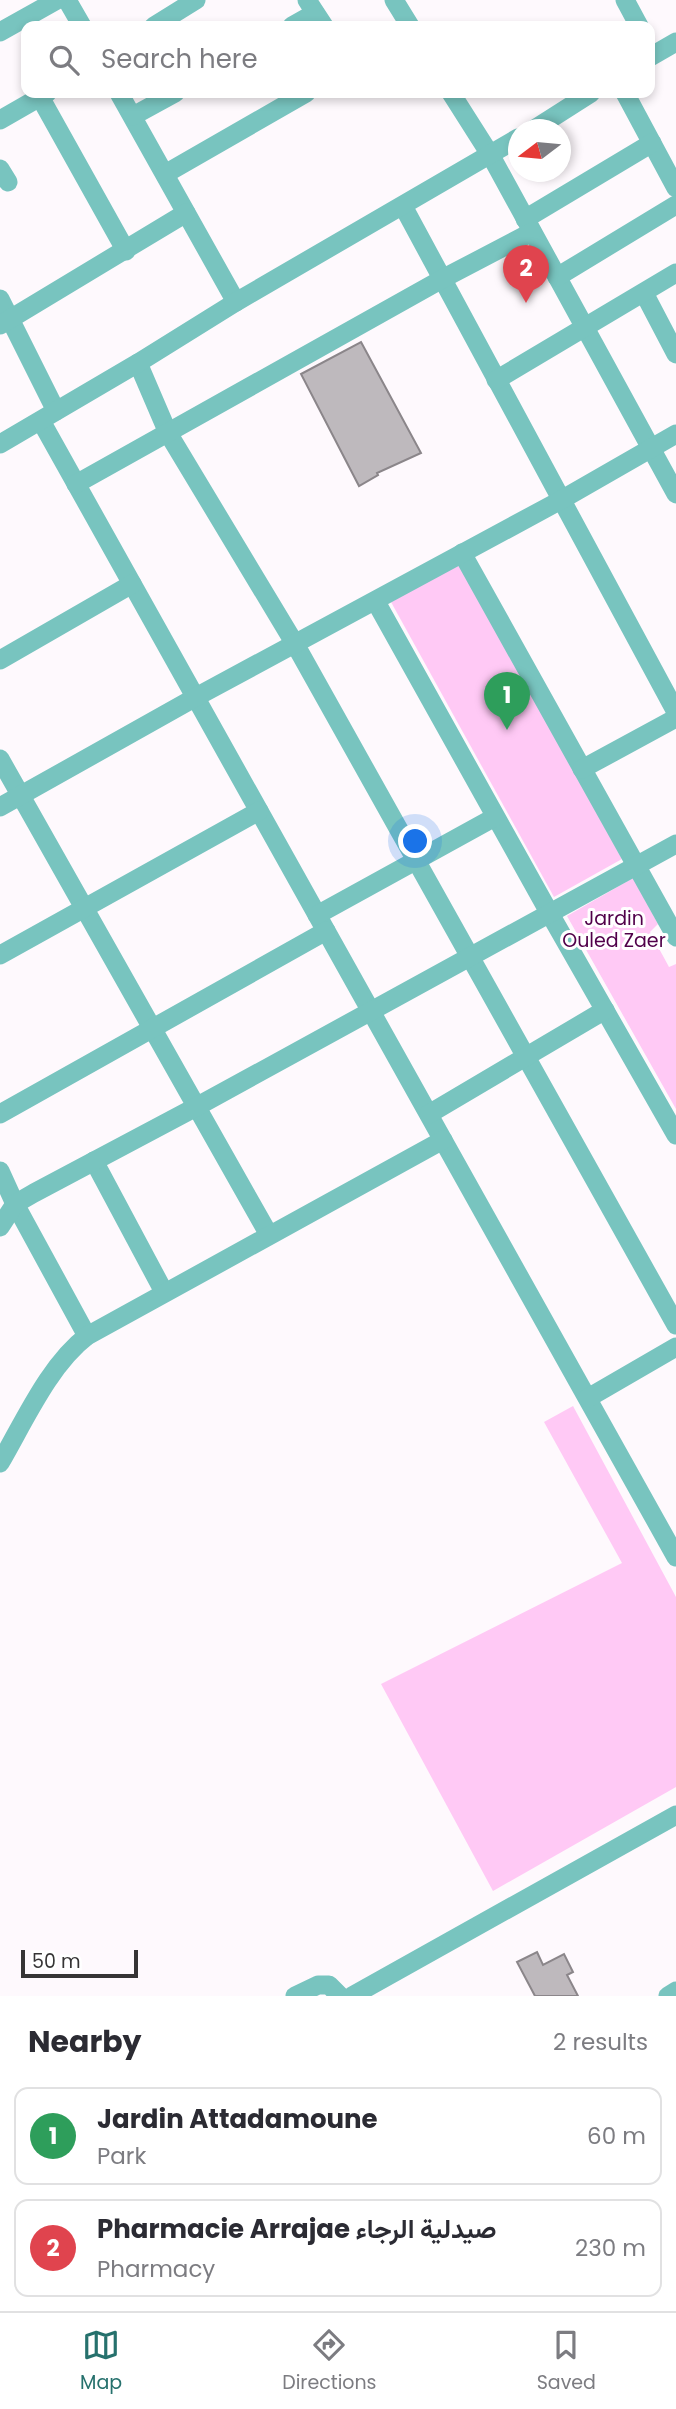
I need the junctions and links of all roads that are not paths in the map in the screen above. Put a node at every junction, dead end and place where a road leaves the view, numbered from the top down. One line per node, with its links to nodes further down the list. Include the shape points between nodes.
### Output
1 (57, 0): 10 (street)
2 (67, 0): 6 (street)
3 (196, 0): 7 (street)
4 (394, 0): 8 (street)
5 (625, 0): 9 (street)
6 (79, 21)
7 (162, 21)
8 (407, 21)
9 (636, 21)
10 (0, 32)
11 (676, 42): 12 (street)
12 (655, 50)
13 (39, 98): 23 (street)
14 (46, 98): 33 (street)
15 (122, 98): 21 (street)
16 (166, 98): 21 (street)
17 (297, 98): 27 (street)
18 (454, 98): 26 (street)
19 (583, 98): 22 (street)
20 (628, 98): 24 (street)
21 (133, 117): 27 (street)
22 (550, 119)
23 (0, 120)
24 (652, 143): 28 (street); 32 (street)
25 (508, 145): 26 (street)
26 (491, 156): 30 (street); 32 (street)
27 (165, 174): 31 (street)
28 (676, 188)
29 (676, 205): 35 (street)
30 (403, 206): 36 (street); 39 (street)
31 (186, 213): 33 (street); 39 (street)
32 (529, 226): 35 (street); 36 (street)
33 (125, 251): 40 (street)
34 (676, 273): 37 (street)
35 (557, 277): 41 (street)
36 (444, 278): 44 (street); 46 (street)
37 (644, 293): 41 (street); 42 (street)
38 (0, 299): 40 (street)
39 (236, 302): 43 (street)
40 (5, 322): 45 (street)
41 (585, 329): 44 (street); 49 (street)
42 (676, 354)
43 (138, 363): 45 (street); 46 (street)
44 (495, 380): 52 (street)
45 (48, 416): 48 (street); 50 (street)
46 (168, 433): 50 (street); 56 (street)
47 (676, 434): 49 (street)
48 (0, 444)
49 (650, 449): 51 (street); 52 (street)
50 (76, 484): 54 (street)
51 (676, 494)
52 (561, 500): 53 (street); 59 (street)
53 (462, 553): 55 (street); 62 (street)
54 (132, 584): 57 (street); 58 (street)
55 (376, 602): 56 (street); 66 (street)
56 (295, 644): 58 (street); 68 (street)
57 (0, 660)
58 (196, 697): 63 (street); 65 (street)
59 (676, 712)
60 (676, 718): 62 (street)
61 (0, 759): 63 (street)
62 (582, 769): 69 (street)
63 (20, 796): 64 (street); 70 (street)
64 (0, 807)
65 (259, 811): 70 (street); 72 (street)
66 (495, 817): 68 (street); 71 (street)
67 (676, 844): 69 (street)
68 (416, 860): 72 (street); 75 (street)
69 (636, 866): 71 (street); 73 (street)
70 (84, 910): 74 (street); 78 (street)
71 (550, 914): 75 (street); 76 (street)
72 (322, 923): 77 (street); 78 (street)
73 (676, 937)
74 (0, 955)
75 (470, 958): 77 (street); 79 (street)
76 (605, 1010): 79 (street); 83 (street)
77 (371, 1012): 80 (street); 82 (street)
78 (152, 1029): 80 (street); 81 (street)
79 (526, 1056): 82 (street); 91 (street)
80 (196, 1107): 85 (street); 89 (street)
81 (0, 1114)
82 (429, 1114): 84 (street)
83 (676, 1135)
84 (443, 1140): 89 (street); 94 (street)
85 (94, 1161): 87 (street); 90 (street)
86 (0, 1171): 87 (street)
87 (15, 1204): 88 (street); 92 (street)
88 (0, 1227)
89 (269, 1235): 90 (street)
90 (164, 1292): 92 (street)
91 (676, 1325)
92 (87, 1336): 95 (street, via 56,1369)
93 (676, 1348): 94 (street)
94 (587, 1398): 96 (street)
95 (0, 1463)
96 (676, 1557)
97 (676, 1815): 101 (street)
98 (676, 1991): 102 (street)
99 (295, 1996): 100 (street, via 318,1985 329,1985)
100 (340, 1996)
101 (352, 1996)
102 (668, 1996)

